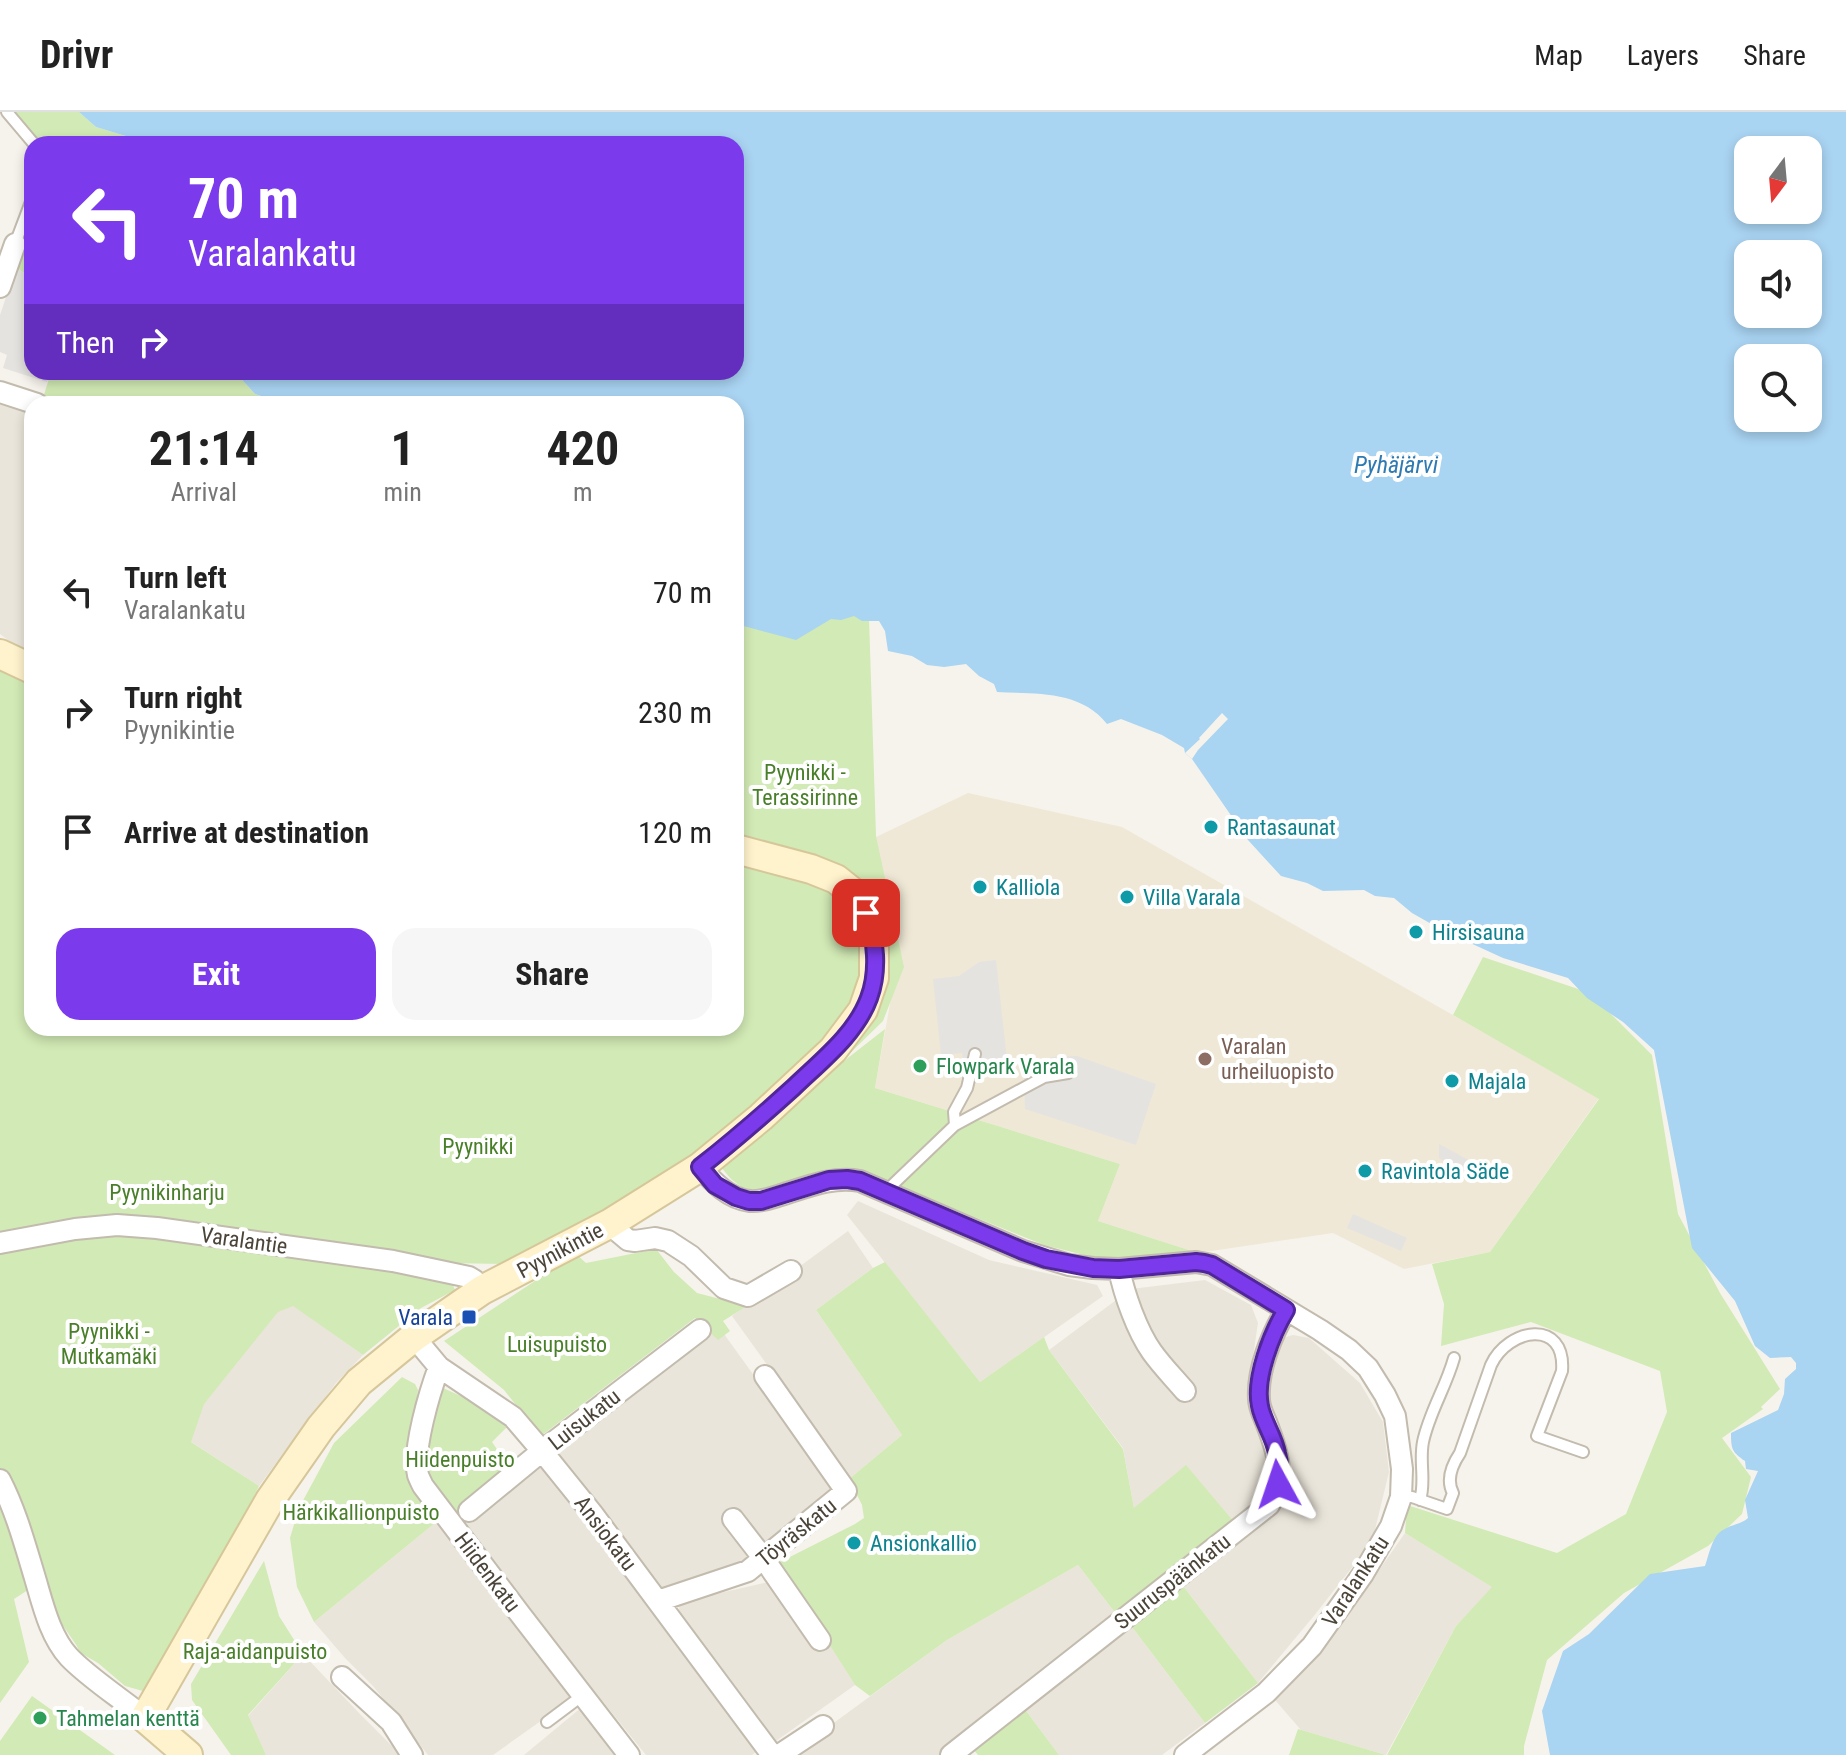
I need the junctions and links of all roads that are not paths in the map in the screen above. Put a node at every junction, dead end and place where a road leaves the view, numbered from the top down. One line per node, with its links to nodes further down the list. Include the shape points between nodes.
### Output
1 (7, 112): 2 (lane)
2 (27, 136)
3 (24, 220): 4 (lane)
4 (15, 244): 5 (street)
5 (0, 287)
6 (0, 392): 7 (street)
7 (24, 400)
8 (0, 654): 9 (street)
9 (24, 665)
10 (744, 851): 14 (street, Pyynikintie, via 811,869 845,885 868,919 874,978 863,1010 833,1050)
11 (975, 1054): 13 (lane, via 967,1088 954,1112)
12 (1068, 1073): 13 (lane, via 1044,1077)
13 (955, 1125): 15 (lane)
14 (700, 1167): 15 (street, Varalankatu, via 715,1185 749,1201 829,1180 860,1181); 16 (street, Pyynikintie)
15 (885, 1192): 18 (street, Varalankatu, via 1046,1259)
16 (609, 1224): 19 (street, via 628,1240 668,1241 724,1288 748,1296); 20 (street, Pyynikintie)
17 (0, 1243): 20 (street, Varalantie, via 75,1229 157,1228 393,1261 469,1277)
18 (1119, 1269): 21 (street, Varalankatu, via 1212,1265); 27 (street, via 1151,1351)
19 (791, 1271)
20 (482, 1290): 23 (street, Pyynikintie)
21 (1286, 1310): 31 (street, Varalankatu, via 1368,1368 1395,1416); 47 (street, Suuruspäänkatu, via 1269,1344 1260,1385 1260,1408 1280,1468 1269,1505)
22 (700, 1330): 28 (street, Luisukatu)
23 (414, 1337): 25 (street, Ansiokatu); 39 (street, Pyynikintie, via 359,1382 297,1460)
24 (1454, 1358): 31 (lane, via 1423,1442 1424,1489)
25 (439, 1367): 28 (street, Ansiokatu, via 513,1417); 38 (street, Hiidenkatu, via 418,1447 418,1476)
26 (765, 1376): 34 (street, Töyräskatu, via 846,1491)
27 (1185, 1391)
28 (542, 1451): 32 (street, Luisukatu); 35 (street, Ansiokatu)
29 (1583, 1452): 31 (lane, via 1537,1436 1563,1360 1548,1337 1530,1333 1496,1354 1449,1480 1453,1493 1447,1509)
30 (0, 1480): 39 (street, via 61,1646)
31 (1410, 1498): 48 (street, Varalankatu, via 1312,1646 1266,1693)
32 (469, 1511)
33 (733, 1519): 34 (street)
34 (764, 1559): 35 (street, Töyräskatu, via 748,1571); 36 (street)
35 (658, 1601): 45 (street, Ansiokatu)
36 (820, 1640)
37 (342, 1677): 43 (street, via 391,1722)
38 (583, 1695): 40 (lane); 44 (street, Hiidenkatu)
39 (145, 1718): 42 (street)
40 (547, 1722)
41 (823, 1726): 46 (street)
42 (188, 1755)
43 (412, 1755)
44 (629, 1755)
45 (772, 1755)
46 (779, 1755)
47 (951, 1755)
48 (1185, 1755)

